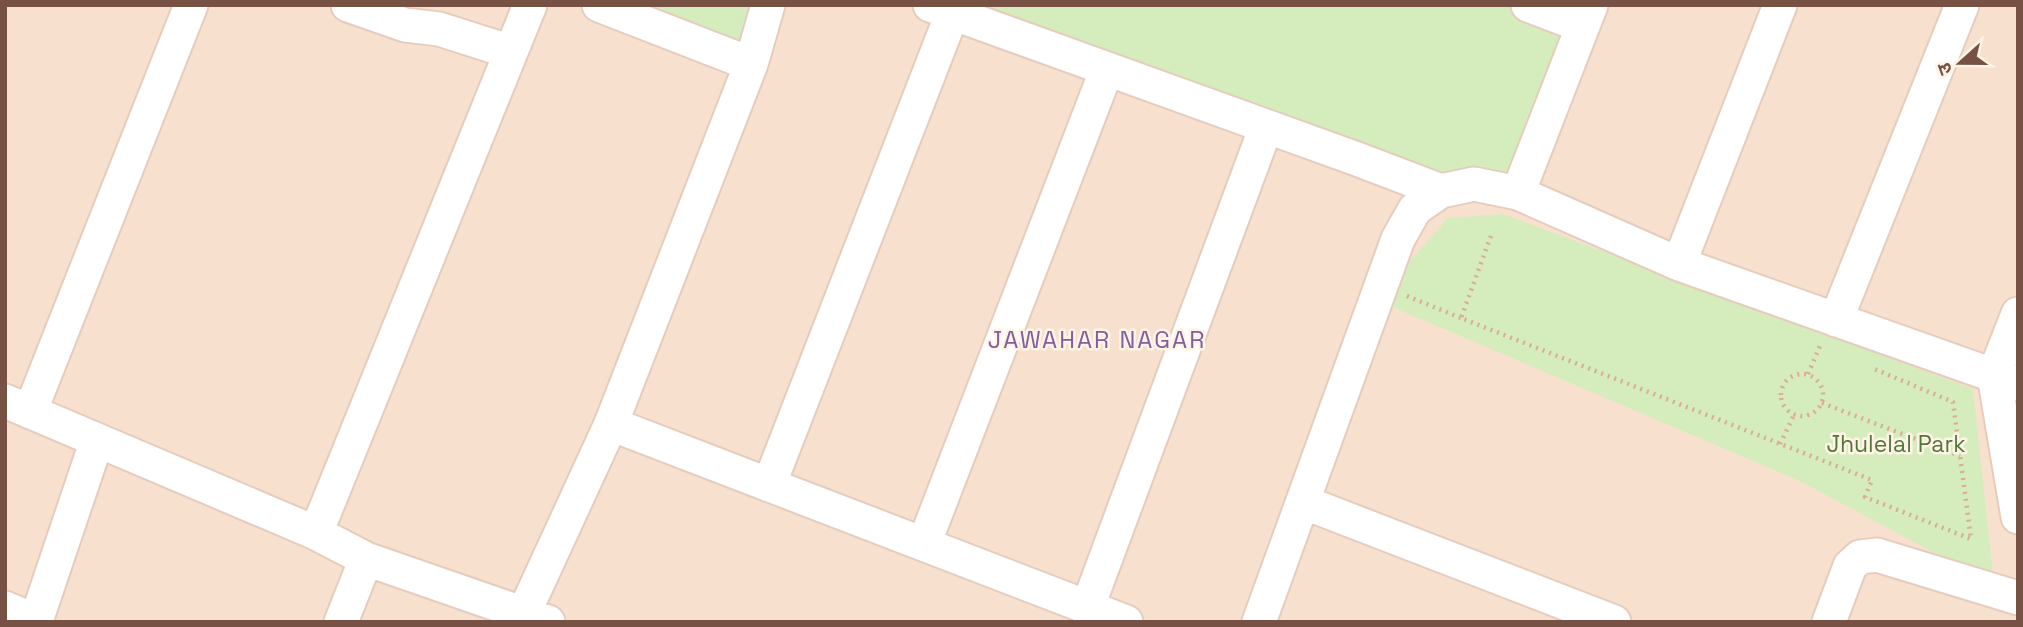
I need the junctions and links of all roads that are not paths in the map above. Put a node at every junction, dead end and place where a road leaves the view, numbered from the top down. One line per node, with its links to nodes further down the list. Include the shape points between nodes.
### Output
1 (191, 5): 21 (street)
2 (348, 5): 11 (street)
3 (530, 5): 11 (street)
4 (599, 5): 12 (street)
5 (768, 5): 12 (street)
6 (1528, 5): 10 (street)
7 (1780, 5): 17 (street)
8 (1962, 5): 19 (street)
9 (941, 10): 13 (street); 24 (street)
10 (1587, 16): 16 (street)
11 (511, 52): 27 (street)
12 (751, 64): 22 (street)
13 (1107, 69): 14 (street); 28 (street)
14 (1266, 127): 15 (street); 31 (street)
15 (1441, 191): 16 (street, via 1474,184); 25 (street, via 1415,209 1398,239)
16 (1518, 193): 17 (street)
17 (1679, 264): 19 (street)
18 (2018, 314): 20 (street)
19 (1829, 339): 20 (street)
20 (2006, 380): 26 (street)
21 (18, 406): 23 (street)
22 (611, 424): 24 (street); 33 (street)
23 (97, 440): 27 (street); 34 (street)
24 (769, 485): 28 (street)
25 (1303, 502): 37 (street); 38 (street)
26 (2018, 517)
27 (316, 533): 29 (street)
28 (924, 544): 31 (street)
29 (366, 559): 33 (street); 35 (street)
30 (2018, 598): 39 (street, via 1877,555 1860,557 1850,566)
31 (1088, 606): 36 (street)
32 (5, 608): 34 (street)
33 (536, 617)
34 (37, 621)
35 (341, 622)
36 (1126, 622)
37 (1259, 622)
38 (1614, 622)
39 (1829, 622)

